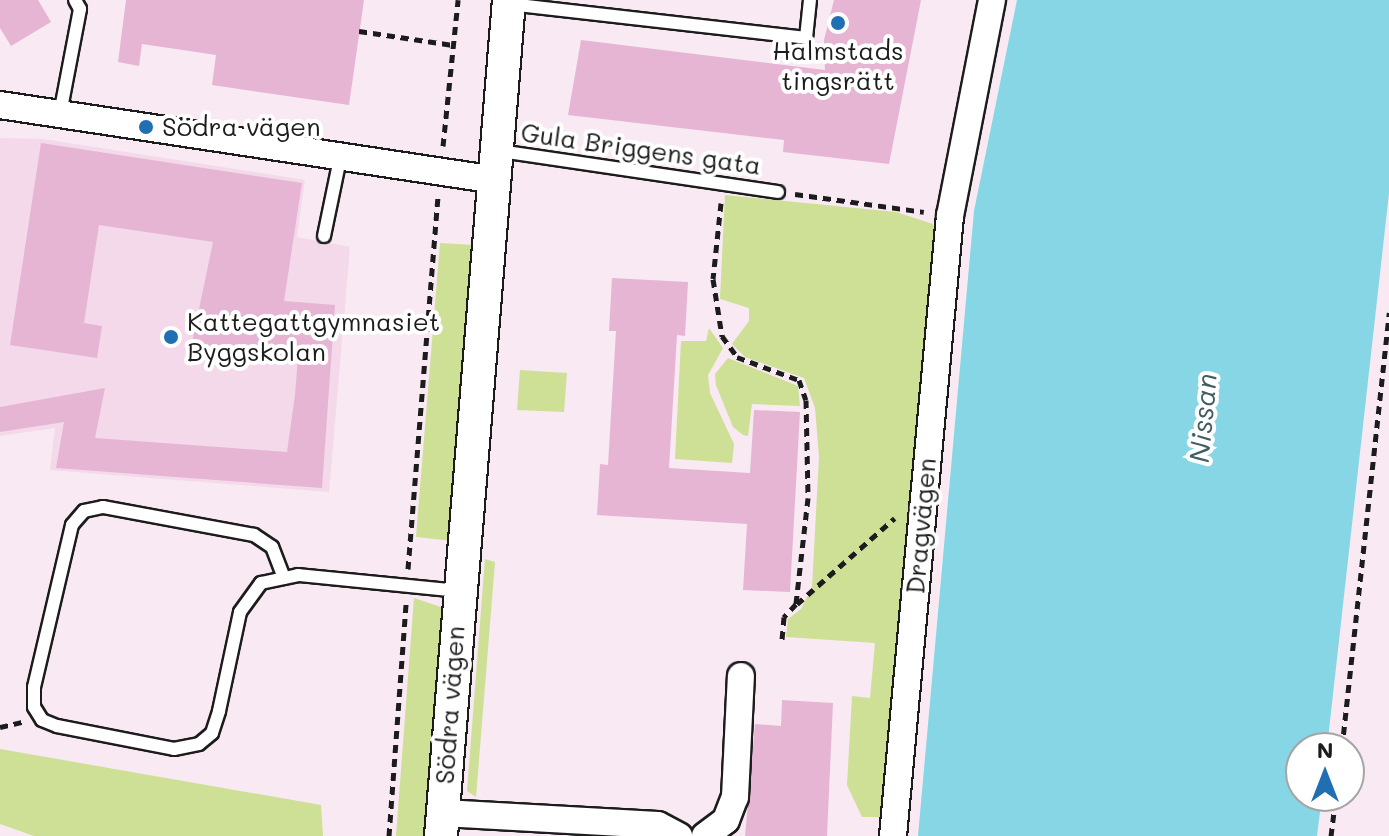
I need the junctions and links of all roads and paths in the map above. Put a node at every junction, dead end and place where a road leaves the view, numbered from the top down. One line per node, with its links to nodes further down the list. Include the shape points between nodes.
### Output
1 (75, 0): 9 (lane, via 80,9)
2 (458, 0): 7 (path)
3 (810, 0): 5 (lane, via 806,38)
4 (992, 0): 15 (street, Dragvägen)
5 (509, 2): 11 (street, Södra vägen)
6 (359, 31): 7 (path)
7 (453, 45): 12 (path)
8 (0, 105): 9 (street)
9 (60, 114): 10 (street)
10 (340, 159): 12 (street); 16 (lane)
11 (495, 165): 12 (street); 13 (lane, Gula Briggens gata); 21 (street, Södra vägen)
12 (440, 175): 20 (path)
13 (722, 183): 14 (lane, Gula Briggens gata); 22 (path, via 713,279 722,336 737,357 799,380 806,400 808,498)
14 (778, 192): 15 (path)
15 (950, 216): 18 (street, Dragvägen)
16 (324, 236)
17 (1389, 313): 25 (path)
18 (923, 503): 22 (path, via 874,535); 31 (street, Dragvägen)
19 (284, 578): 19 (lane, via 272,547 254,535 103,507 84,511 72,525 34,687 34,707 42,720 57,726 174,749 199,744 212,733 219,711 240,612 261,583); 20 (lane)
20 (407, 587): 21 (lane); 28 (path)
21 (458, 591): 27 (street, Södra vägen)
22 (796, 604): 23 (path, via 784,617)
23 (782, 642)
24 (741, 676): 30 (street, via 735,797 726,820)
25 (1344, 732)
26 (1334, 812): 32 (path)
27 (442, 824): 29 (street, via 658,825)
28 (389, 836)
29 (679, 836)
30 (705, 836)
31 (893, 836)
32 (1331, 836)

